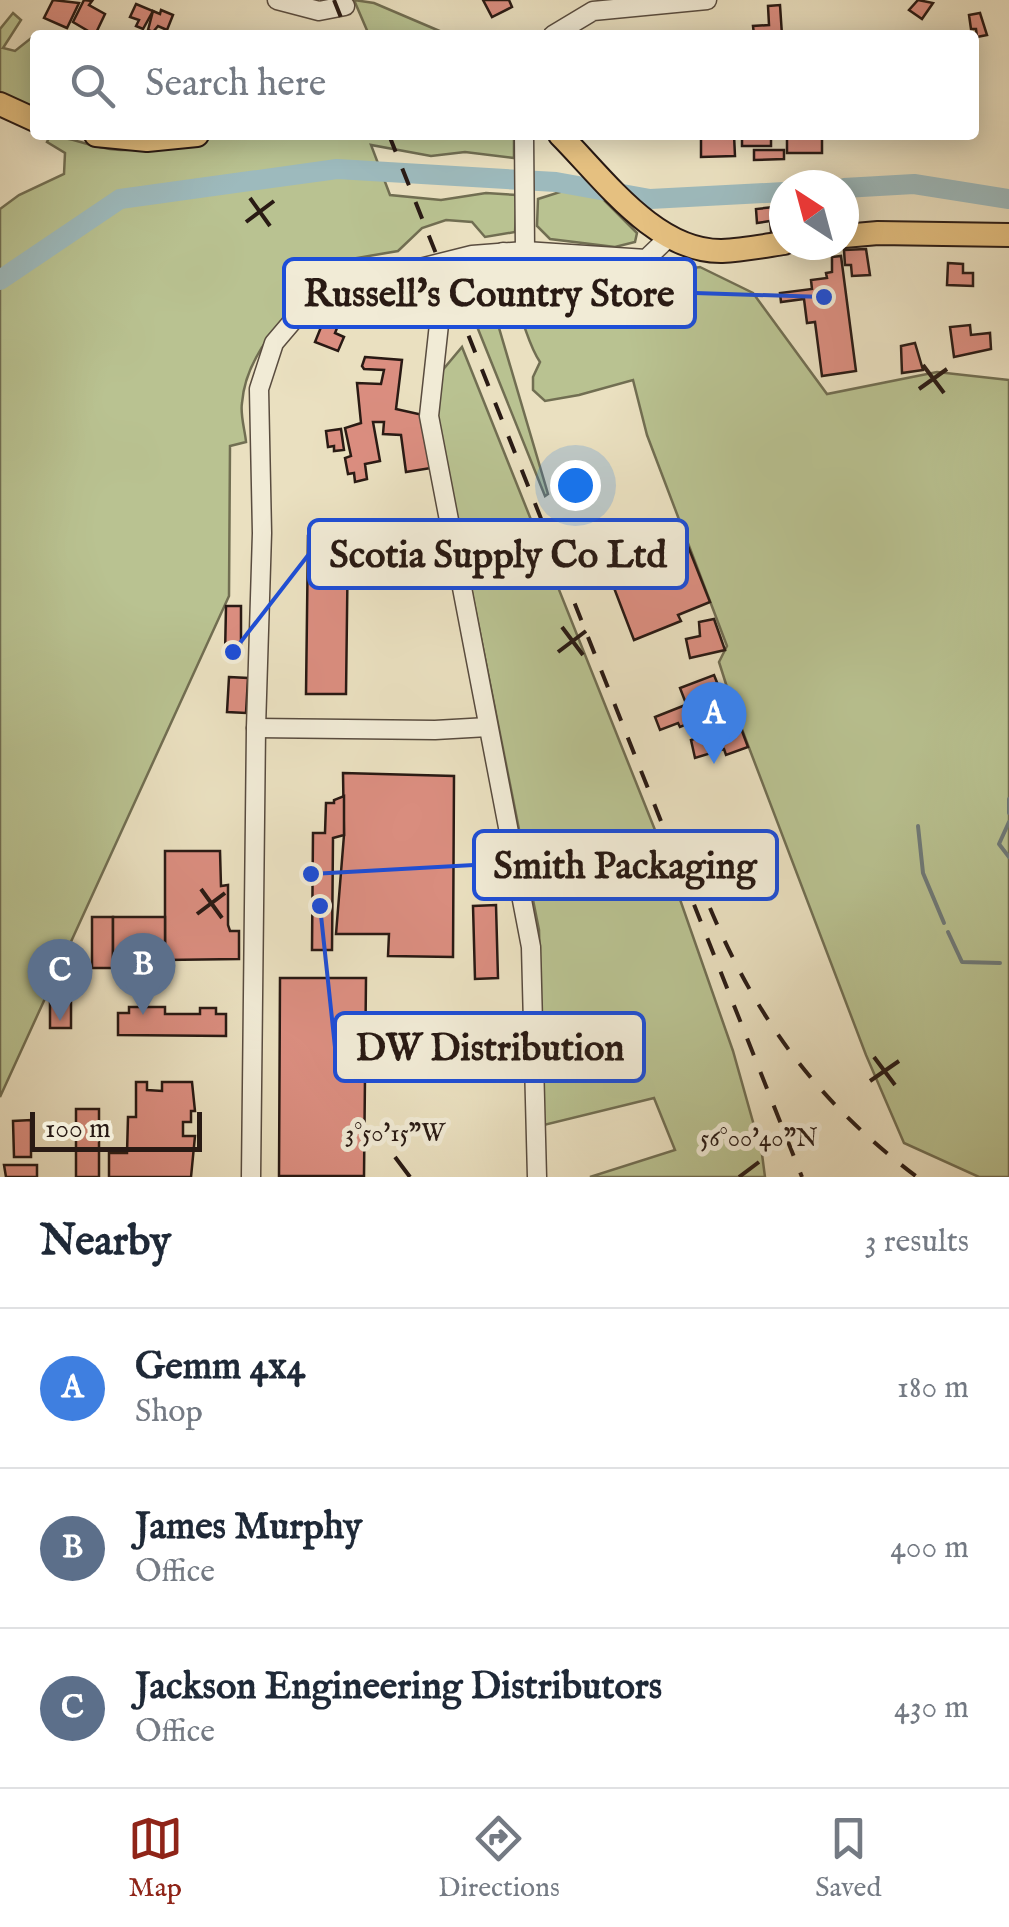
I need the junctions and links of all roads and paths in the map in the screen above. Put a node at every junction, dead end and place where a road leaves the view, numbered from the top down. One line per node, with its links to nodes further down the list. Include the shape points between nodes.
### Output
1 (278, 0): 3 (street, via 319,11)
2 (707, 0): 4 (street, via 593,11)
3 (345, 6)
4 (561, 30)
5 (0, 104): 6 (main road)
6 (30, 118)
7 (524, 140): 13 (street)
8 (565, 140): 11 (main road)
9 (859, 235): 10 (main road)
10 (1009, 235)
11 (668, 238): 12 (main road, via 719,251); 13 (street, via 653,255 634,261)
12 (769, 245)
13 (525, 251): 14 (street)
14 (503, 252): 15 (street, via 478,291 440,315 428,416); 16 (street, via 360,283 308,303 274,343 259,388)
15 (488, 727): 16 (street); 18 (street, via 531,947)
16 (256, 728): 17 (street)
17 (251, 1177)
18 (537, 1177)

